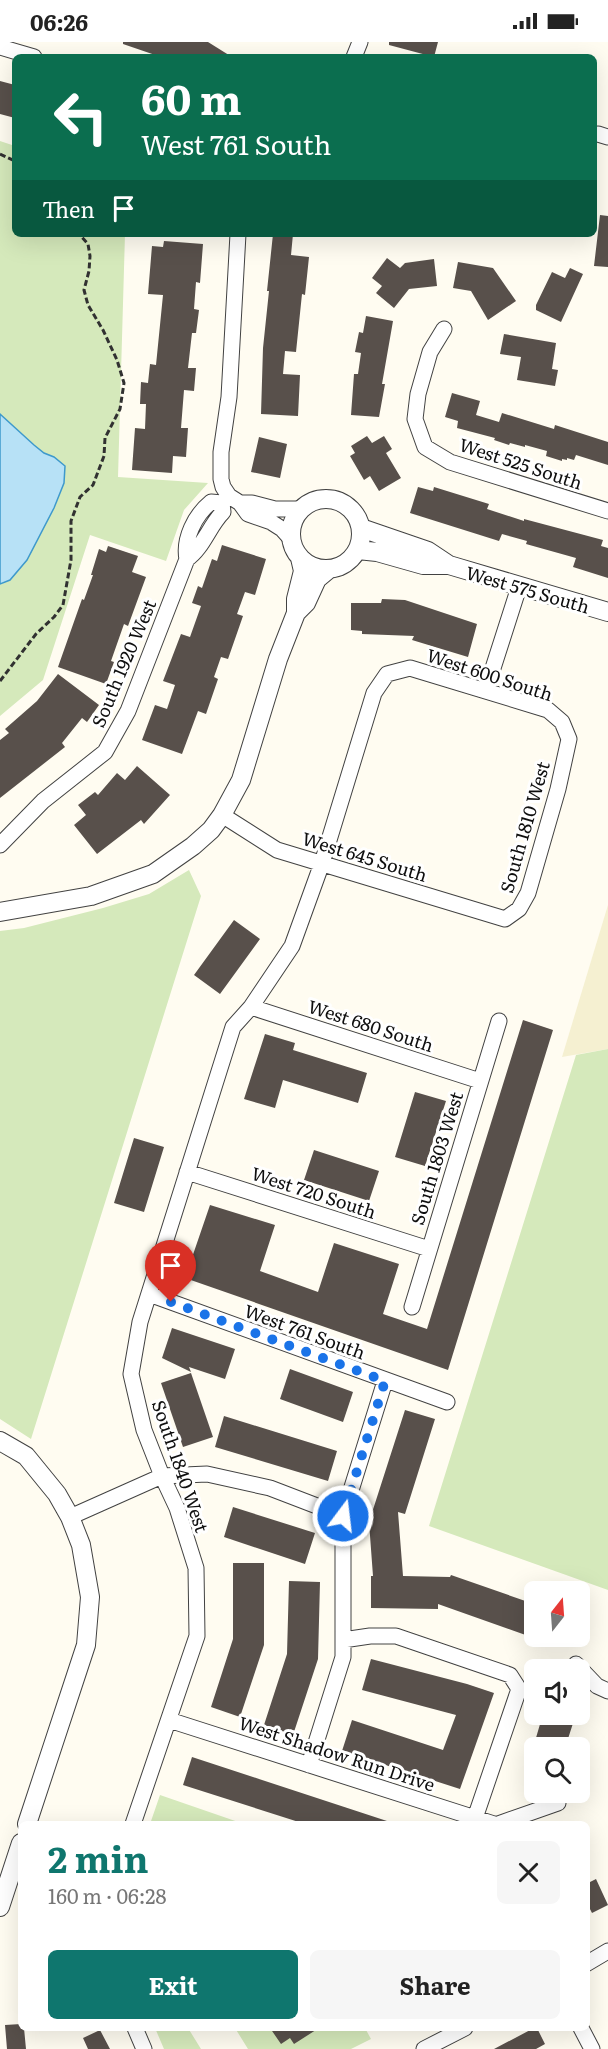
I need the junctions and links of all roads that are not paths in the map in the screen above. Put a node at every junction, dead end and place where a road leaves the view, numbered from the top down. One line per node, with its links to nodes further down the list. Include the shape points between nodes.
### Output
1 (0, 47): 2 (street)
2 (24, 54)
3 (238, 237): 5 (street, via 229,397 220,466 223,487)
4 (444, 329): 7 (street, West 525 South, via 430,352 418,394 414,419 424,447 450,462)
5 (230, 500): 6 (street, via 275,509); 9 (street, via 248,514 282,529); 21 (street, South 1920 West, via 211,502 198,515 185,548 187,559 128,711 105,752 43,801)
6 (300, 509): 8 (street, via 310,502 331,498 353,510); 9 (street, via 291,527)
7 (608, 511)
8 (361, 528): 10 (street); 12 (street, West 575 South, via 428,551)
9 (291, 539): 11 (street)
10 (358, 550): 12 (street, West 575 South, via 423,565); 13 (street, via 351,560)
11 (300, 558): 13 (street); 16 (street, via 303,571)
12 (449, 565): 14 (street, West 575 South)
13 (329, 569): 16 (street, via 317,579 306,603)
14 (519, 587): 15 (street, West 575 South); 18 (street)
15 (608, 612)
16 (296, 613): 20 (street, via 242,780)
17 (387, 674): 18 (street, West 600 South, via 410,668); 22 (street, South 1840 West, via 374,693)
18 (486, 690): 19 (street, West 600 South, via 548,710 562,722)
19 (568, 739): 24 (street, South 1810 West, via 528,892 519,909)
20 (222, 815): 22 (street, West 645 South, via 277,850); 23 (street, via 194,846 153,874 92,896)
21 (0, 845)
22 (322, 862): 24 (street, West 645 South); 25 (street, South 1840 West, via 292,946)
23 (0, 912)
24 (505, 919)
25 (251, 1007): 27 (street, West 680 South); 28 (street, South 1840 West, via 232,1027)
26 (499, 1021): 27 (street, South 1803 West)
27 (480, 1081): 29 (street, South 1803 West)
28 (187, 1172): 29 (street, West 720 South); 30 (street, South 1840 West)
29 (429, 1249): 31 (street, South 1803 West)
30 (149, 1294): 32 (street, West 761 South); 35 (street, South 1840 West, via 131,1374 144,1430)
31 (412, 1307)
32 (385, 1381): 33 (street, West 761 South); 36 (street)
33 (447, 1402)
34 (0, 1441): 37 (street, via 26,1456)
35 (162, 1476): 36 (street, via 207,1474 259,1486); 37 (street); 41 (street, South 1840 West, via 196,1568 197,1636)
36 (343, 1516): 38 (street)
37 (70, 1517): 45 (street, via 81,1545 90,1597 86,1645)
38 (343, 1640): 42 (street, via 343,1657); 44 (street, via 396,1636 510,1675 519,1689)
39 (590, 1679): 40 (street)
40 (608, 1690)
41 (169, 1720): 42 (street, West Shadow Run Drive); 46 (street, South 1840 West)
42 (309, 1765): 44 (street, West Shadow Run Drive)
43 (558, 1803): 48 (street, West Shadow Run Drive)
44 (476, 1818): 47 (street, West Shadow Run Drive)
45 (28, 1821)
46 (134, 1821)
47 (486, 1821)
48 (505, 1821)
49 (18, 1849): 50 (street)
50 (5, 1876): 51 (street)
51 (0, 1907)
52 (608, 1951): 53 (street)
53 (590, 1962)
54 (136, 2031): 57 (street)
55 (459, 2031): 58 (street)
56 (583, 2031): 59 (street)
57 (144, 2049)
58 (424, 2049)
59 (592, 2049)

